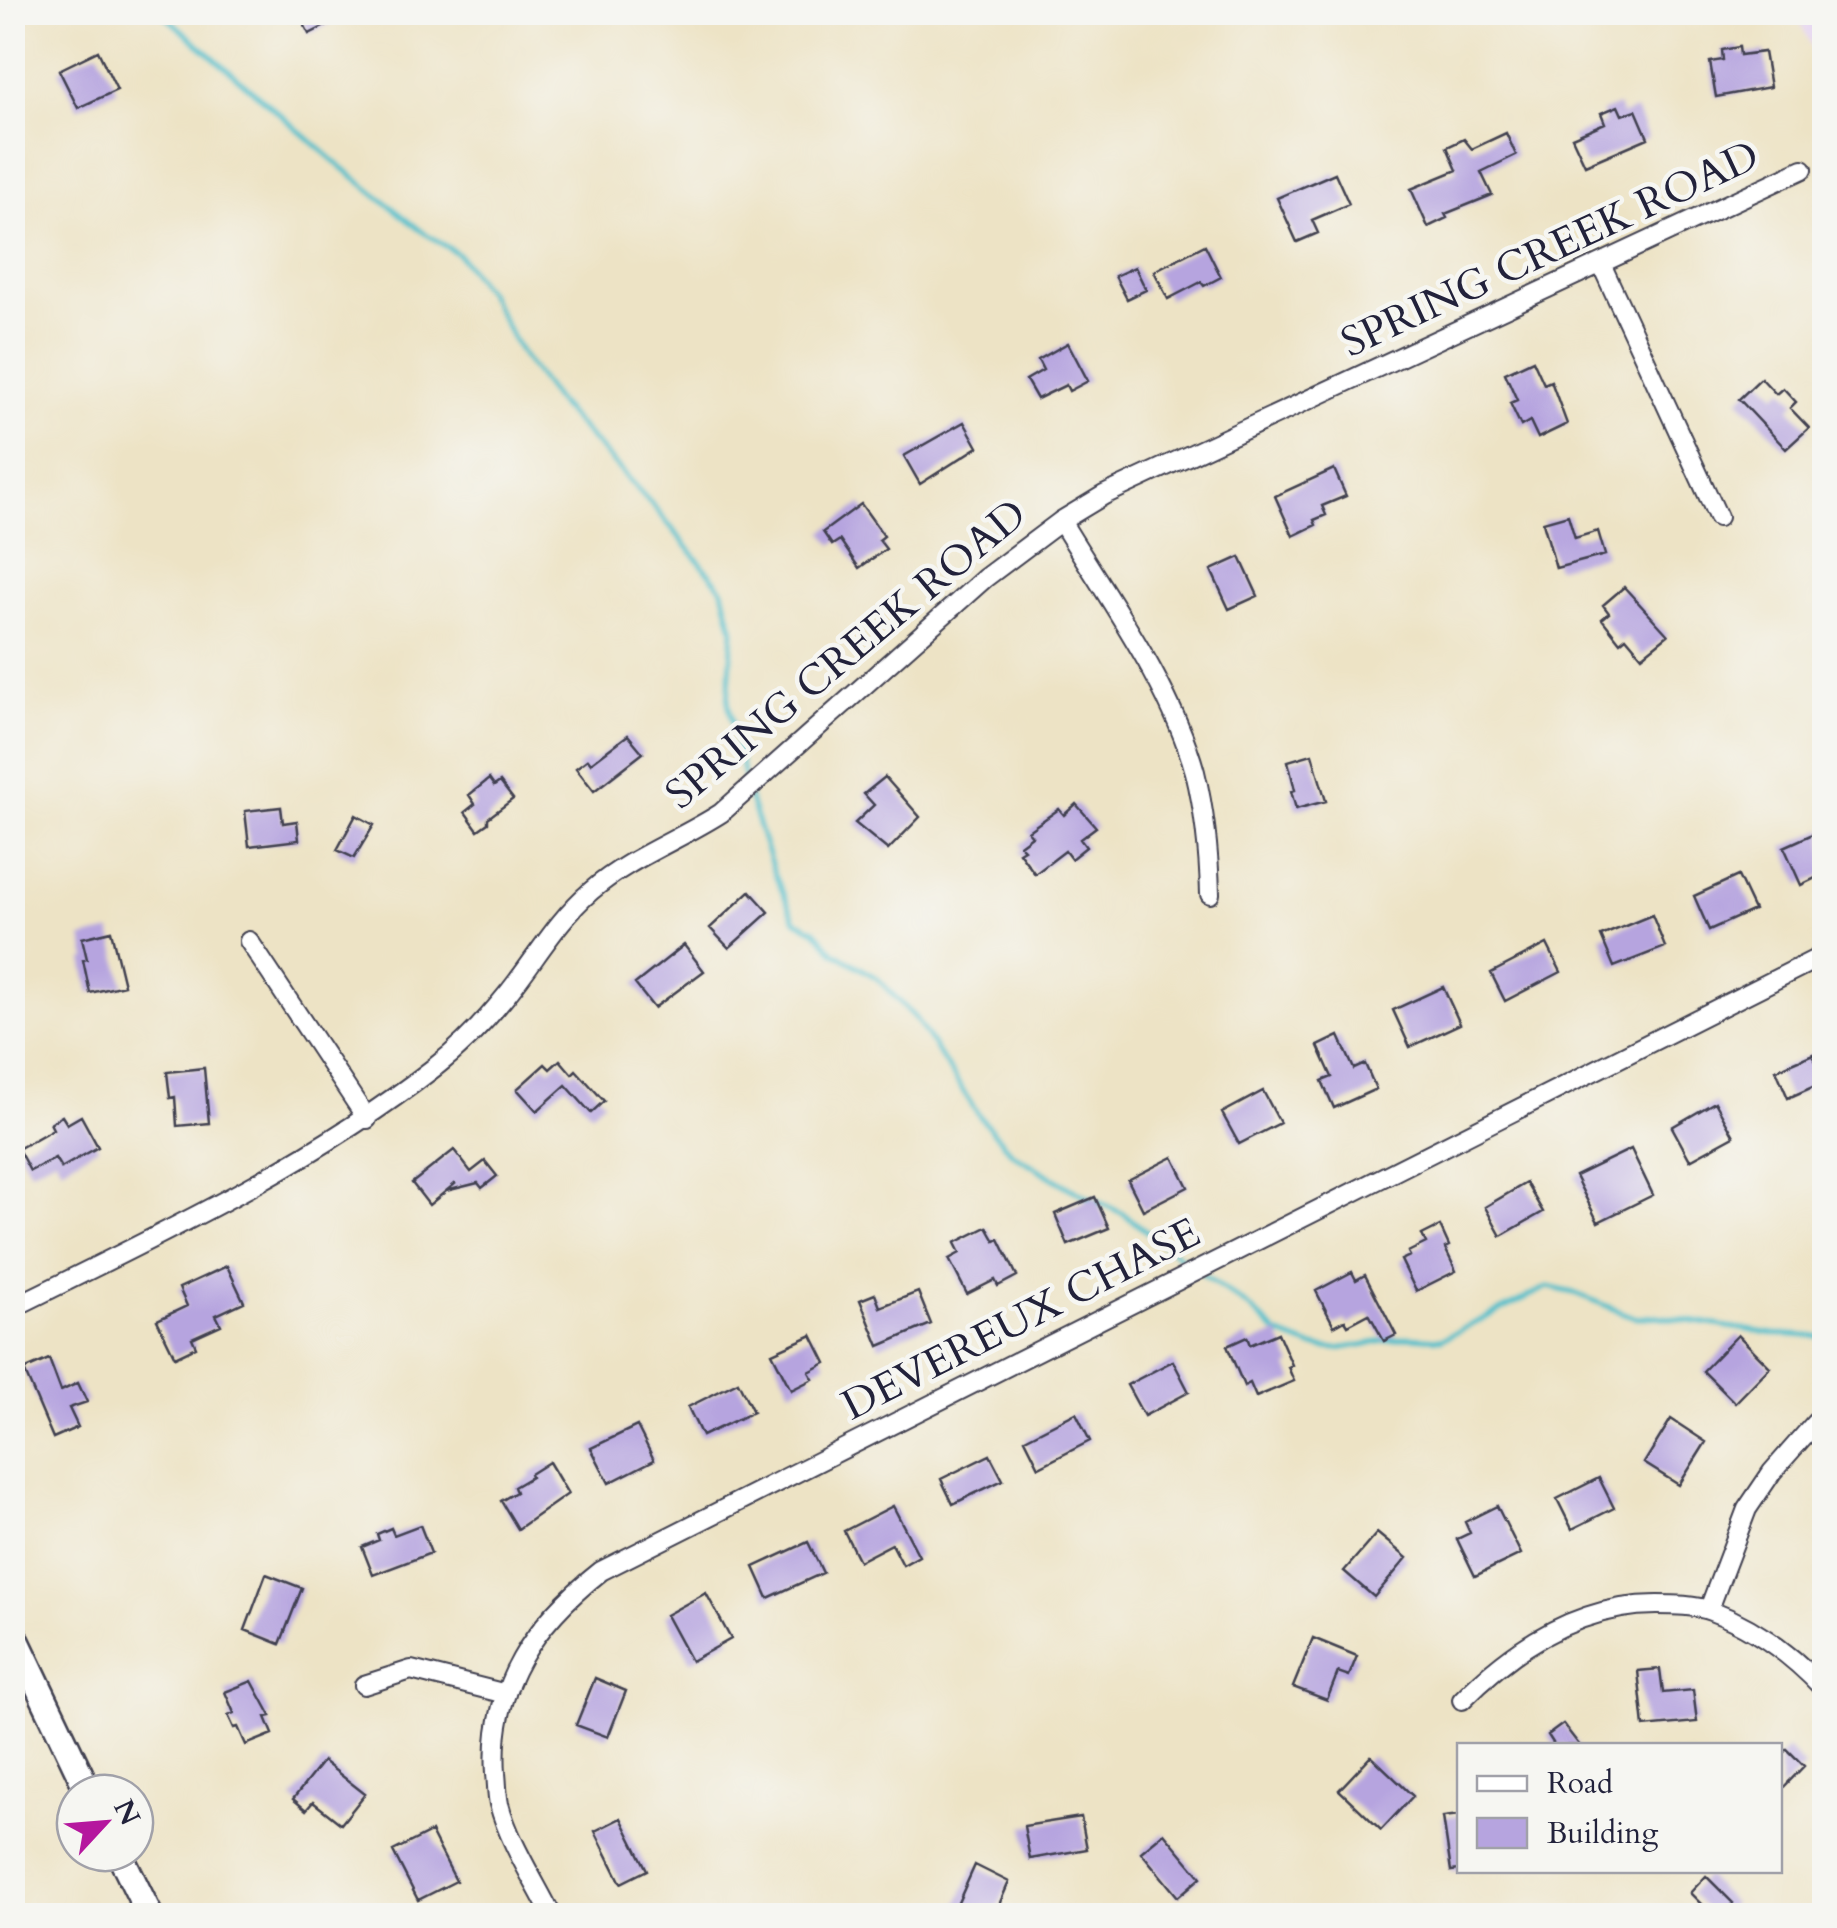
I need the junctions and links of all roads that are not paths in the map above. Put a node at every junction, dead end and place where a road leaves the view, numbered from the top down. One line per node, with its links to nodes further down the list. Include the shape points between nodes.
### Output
1 (1803, 169): 2 (street, SPRING CREEK ROAD)
2 (1602, 266): 3 (street); 4 (street, SPRING CREEK ROAD, via 1149,472)
3 (1718, 517)
4 (1062, 521): 5 (street, via 1180,730 1204,811); 8 (street, SPRING CREEK ROAD, via 985,578 721,812 591,890 475,1032)
5 (1210, 894)
6 (250, 941): 8 (street)
7 (1824, 955): 15 (street, DEVEREUX CHASE, via 601,1571 542,1626)
8 (367, 1119): 9 (street, SPRING CREEK ROAD, via 282,1170)
9 (12, 1308)
10 (1824, 1413): 11 (street, via 1746,1509)
11 (1708, 1609): 14 (street, via 1772,1642); 16 (street, via 1636,1605 1589,1615 1531,1642)
12 (12, 1631): 17 (street)
13 (364, 1685): 15 (street, via 411,1670)
14 (1824, 1689)
15 (506, 1694): 20 (street, DEVEREUX CHASE, via 494,1749 499,1804)
16 (1462, 1700)
17 (79, 1773)
18 (129, 1873): 19 (street)
19 (150, 1916)
20 (552, 1916)

